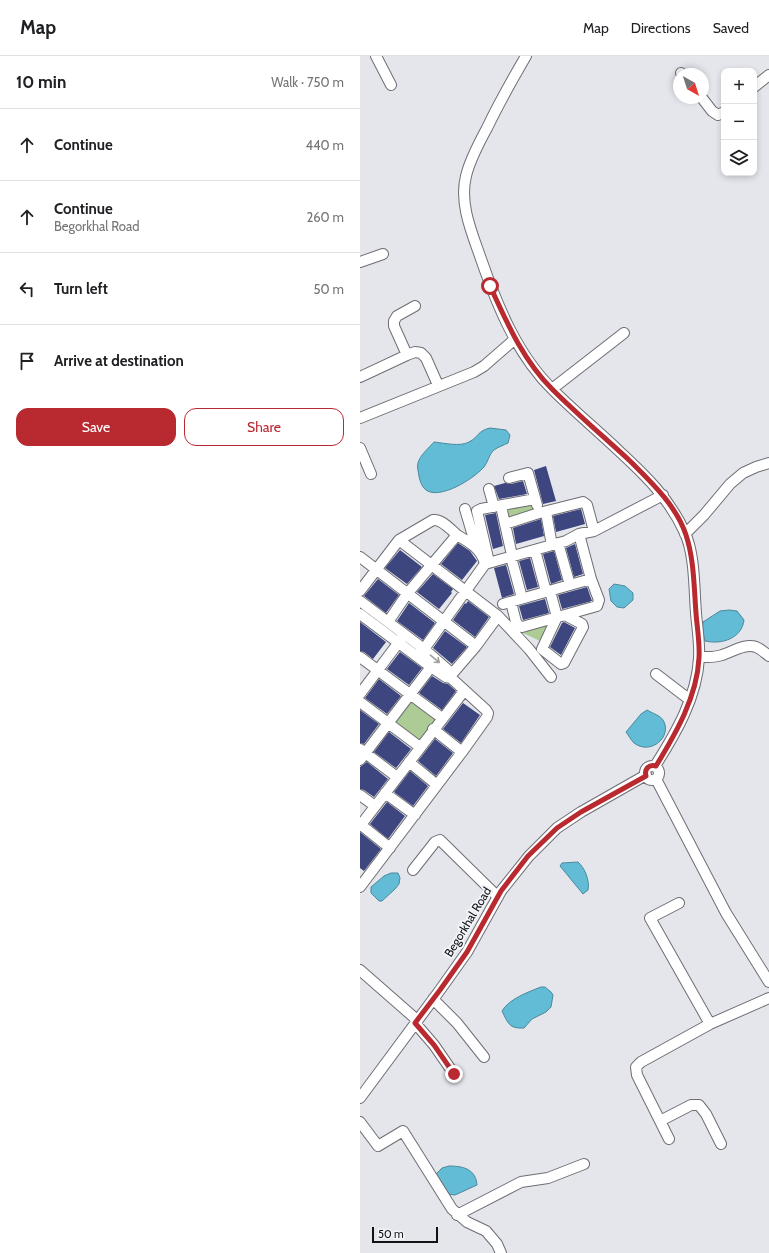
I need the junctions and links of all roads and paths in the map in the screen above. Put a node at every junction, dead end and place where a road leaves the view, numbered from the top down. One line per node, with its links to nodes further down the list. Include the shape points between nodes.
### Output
1 (376, 56): 4 (street)
2 (526, 57): 12 (street, via 474,153 465,176 464,196 467,215 490,286)
3 (769, 75): 5 (street)
4 (391, 85)
5 (757, 85)
6 (707, 104): 7 (street, via 718,115)
7 (721, 114)
8 (383, 254): 9 (street)
9 (360, 262)
10 (415, 306): 13 (street, via 397,316 394,321)
11 (624, 332): 16 (street)
12 (515, 339): 15 (street, via 474,372); 16 (street)
13 (407, 355): 14 (street); 15 (street, via 421,353 426,358)
14 (360, 377)
15 (438, 385): 17 (street)
16 (552, 389): 23 (street)
17 (360, 418)
18 (360, 448): 20 (street)
19 (769, 463): 30 (street, via 743,473 730,484)
20 (371, 474)
21 (509, 478): 24 (street, via 528,473)
22 (489, 489): 25 (street)
23 (663, 495): 29 (street); 30 (street)
24 (535, 499): 25 (street); 27 (street)
25 (497, 506): 28 (street); 39 (street, via 479,509 477,514)
26 (465, 509): 35 (street)
27 (542, 512): 28 (street); 29 (street, via 585,503); 34 (street)
28 (505, 524): 37 (street)
29 (594, 531): 32 (street)
30 (686, 534): 59 (street, via 691,560)
31 (457, 535): 33 (street, via 436,520); 35 (street); 40 (street)
32 (576, 535): 34 (street, via 564,536); 42 (street)
33 (399, 540): 40 (street); 41 (street)
34 (555, 542): 36 (street); 37 (street); 43 (street)
35 (476, 546): 39 (street)
36 (535, 550): 37 (street); 46 (street)
37 (511, 554): 39 (street); 48 (street)
38 (360, 557): 41 (street)
39 (486, 560): 44 (street)
40 (432, 564): 44 (street); 47 (street)
41 (376, 569): 45 (street); 47 (street)
42 (591, 580): 43 (street); 51 (street, via 599,600 597,606)
43 (570, 585): 46 (street)
44 (464, 589): 50 (street); 52 (street)
45 (360, 591)
46 (548, 591): 48 (street); 51 (street)
47 (407, 594): 52 (street); 53 (street)
48 (522, 598): 51 (street, via 507,603 519,626)
49 (362, 610): 53 (street); 54 (street)
50 (498, 616): 55 (street); 64 (street)
51 (561, 616): 51 (street, via 583,626 563,664 542,649)
52 (442, 619): 55 (street); 56 (street)
53 (388, 622): 54 (street)
54 (399, 637): 56 (street); 61 (street)
55 (476, 646): 63 (street)
56 (418, 651): 60 (street); 63 (street, one-way to 63)
57 (769, 656): 59 (street, via 755,646 749,646 720,656)
58 (360, 657): 61 (street)
59 (699, 657): 69 (street)
60 (431, 667): 63 (street, via 446,677); 68 (street)
61 (375, 668): 65 (street); 67 (street); 68 (street)
62 (656, 674): 69 (street)
63 (451, 676): 66 (street)
64 (551, 677)
65 (360, 683)
66 (464, 690): 71 (street); 75 (street, via 488,713)
67 (360, 694)
68 (410, 694): 71 (street); 72 (street)
69 (690, 700): 78 (street, via 670,744)
70 (360, 702): 72 (street)
71 (442, 718): 73 (street)
72 (388, 723): 74 (street); 76 (street)
73 (433, 729): 74 (street); 75 (street)
74 (420, 747): 77 (street)
75 (462, 752): 82 (street)
76 (362, 754): 80 (street)
77 (408, 762): 80 (street); 82 (street)
78 (656, 766): 79 (street, via 648,767 645,771); 81 (street, via 660,773)
79 (646, 776): 81 (street, via 651,780); 92 (street, Begorkhal Road, via 557,828 528,856)
80 (397, 777): 83 (street)
81 (656, 779): 95 (street, via 726,913)
82 (437, 785): 86 (street)
83 (385, 793): 85 (street); 86 (street)
84 (360, 795): 85 (street)
85 (375, 806): 87 (street)
86 (414, 815): 88 (street)
87 (360, 826): 88 (street)
88 (390, 848): 90 (street)
89 (413, 870): 92 (street, via 435,842 440,840)
90 (363, 876): 91 (street)
91 (360, 887)
92 (498, 897): 97 (street, Begorkhal Road, via 467,952)
93 (679, 903): 99 (street, via 650,918)
94 (360, 970): 98 (street)
95 (769, 982)
96 (769, 998): 99 (street)
97 (433, 999): 98 (street, Begorkhal Road); 100 (street, via 457,1023)
98 (416, 1022): 101 (street); 102 (street, Begorkhal Road)
99 (710, 1024): 103 (street, via 636,1067 637,1075)
100 (484, 1057)
101 (454, 1074)
102 (360, 1098)
103 (660, 1120): 105 (street); 106 (street, via 691,1105 699,1105)
104 (360, 1122): 108 (street, via 378,1146 403,1131)
105 (669, 1139)
106 (721, 1144)
107 (584, 1164): 108 (street, via 548,1178 521,1182)
108 (457, 1215): 109 (street, via 486,1231)
109 (501, 1253)

